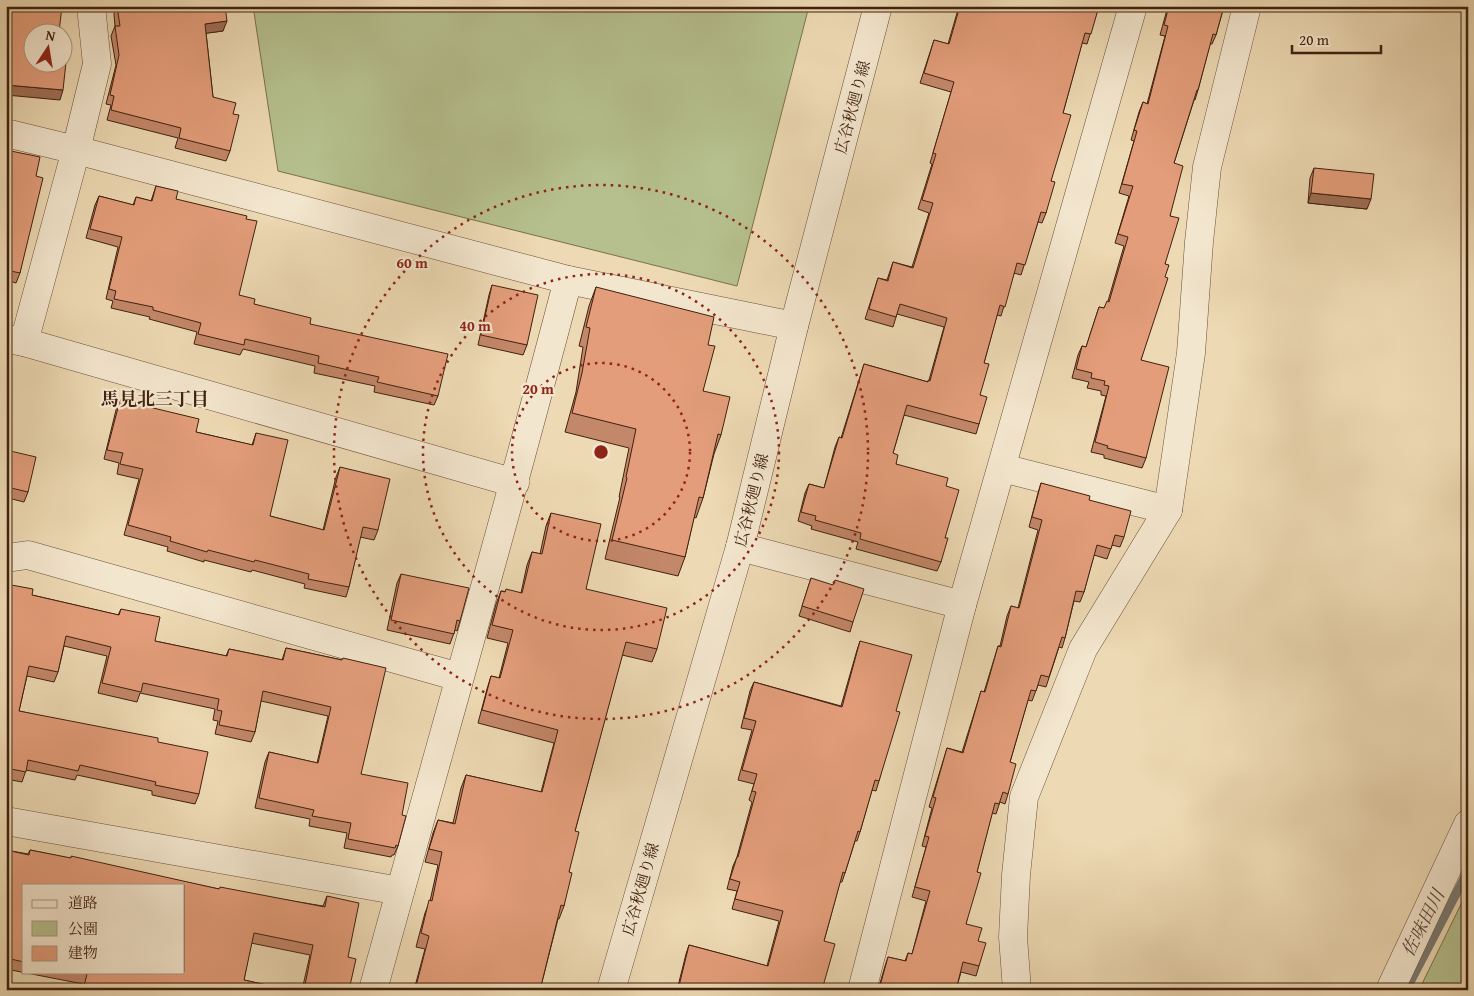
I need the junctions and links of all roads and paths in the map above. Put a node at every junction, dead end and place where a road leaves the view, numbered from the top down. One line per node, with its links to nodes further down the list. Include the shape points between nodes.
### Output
1 (91, 6): 6 (street, via 97,64)
2 (878, 6): 8 (street, 広谷秋廻り線)
3 (1133, 6): 10 (street)
4 (1247, 6): 12 (street, via 1207,167 1192,353)
5 (6, 133): 6 (street)
6 (76, 150): 7 (street); 9 (street)
7 (568, 280): 8 (street); 11 (street)
8 (794, 326): 13 (street, 広谷秋廻り線)
9 (15, 340): 11 (street)
10 (1002, 468): 12 (street); 15 (street)
11 (515, 483): 16 (street)
12 (1168, 510): 23 (street, via 1083,649 1024,797 1012,937)
13 (740, 547): 15 (street); 21 (street, 広谷秋廻り線)
14 (6, 558): 16 (street, via 28,555)
15 (962, 605): 22 (street)
16 (459, 677): 19 (street)
17 (6, 821): 19 (street)
18 (1468, 824): 24 (street)
19 (400, 892): 20 (street)
20 (373, 990)
21 (611, 990)
22 (862, 990)
23 (1017, 990)
24 (1390, 990)

